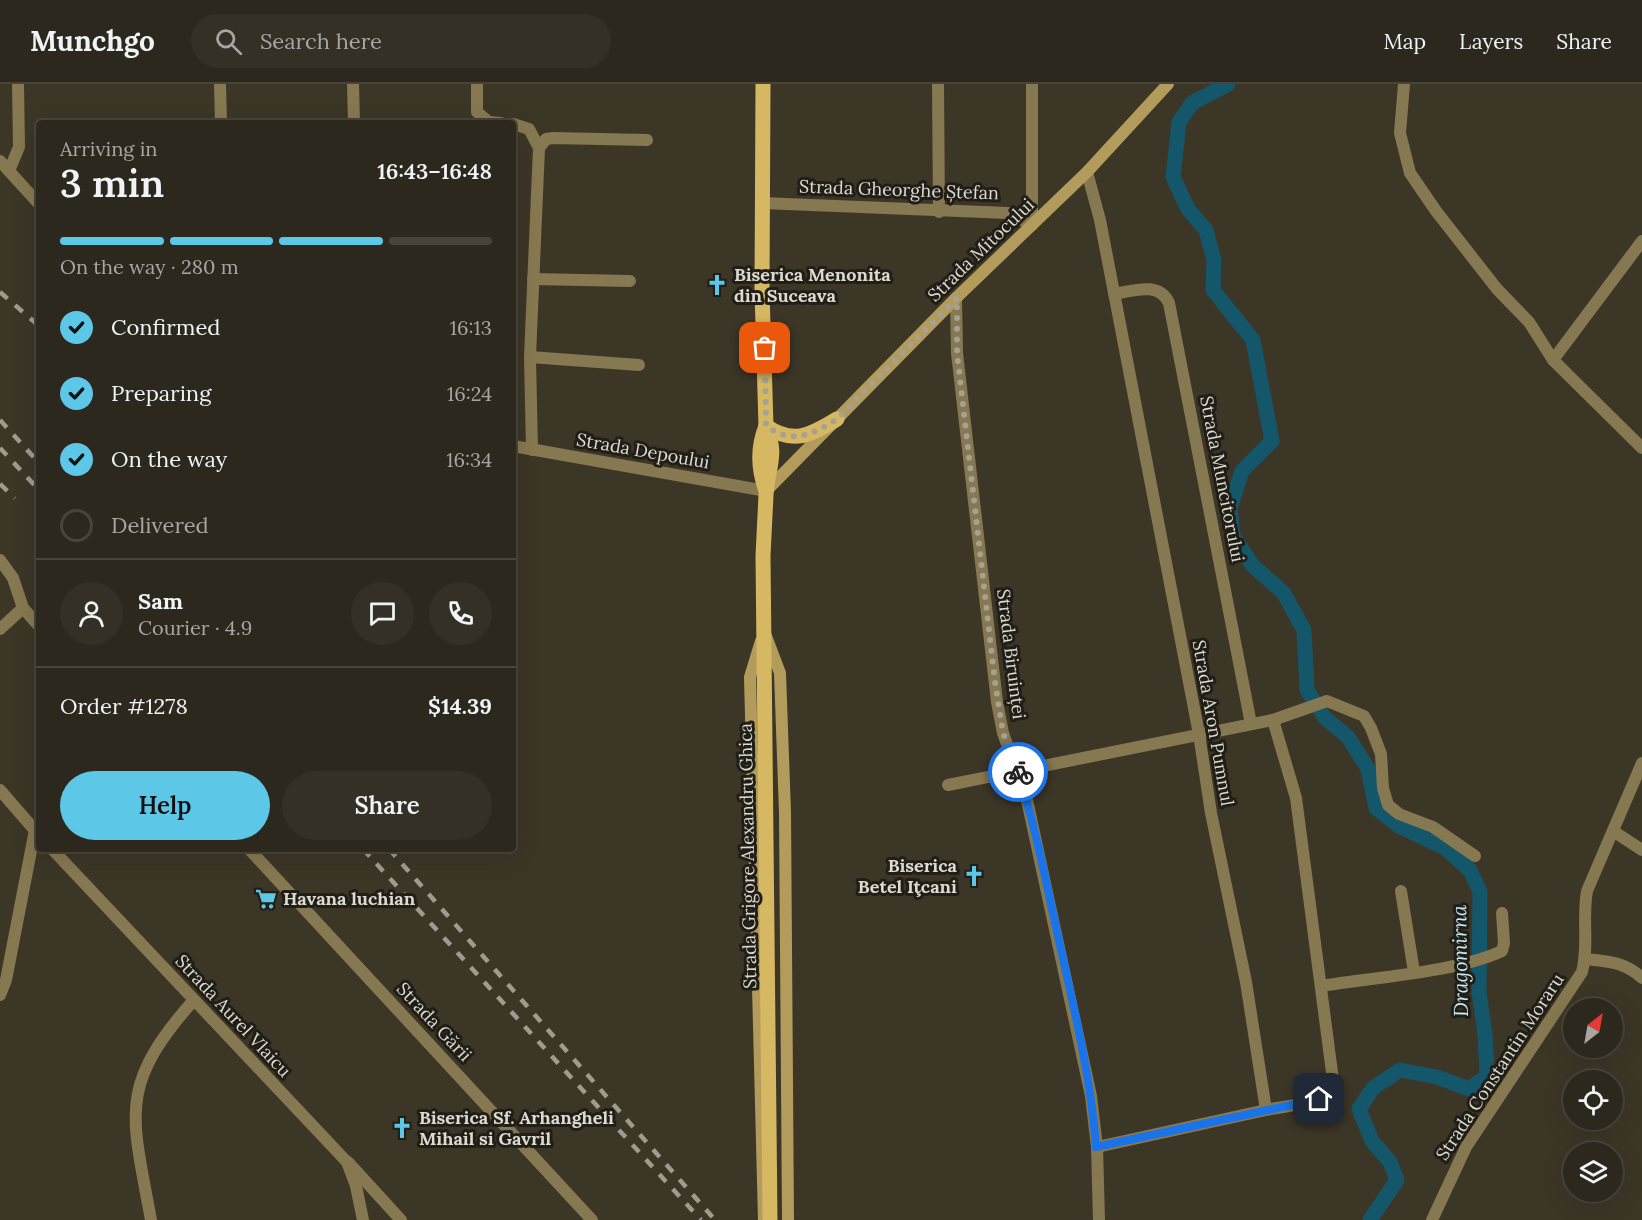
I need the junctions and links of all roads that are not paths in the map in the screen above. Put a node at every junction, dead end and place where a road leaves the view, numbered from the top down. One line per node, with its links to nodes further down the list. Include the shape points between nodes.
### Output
1 (18, 84): 17 (street, via 19,147)
2 (220, 84): 10 (street)
3 (353, 84): 11 (street)
4 (477, 84): 12 (street, via 477,112)
5 (764, 84): 20 (main road, Strada Grigore Alexandru Ghica)
6 (938, 84): 21 (street)
7 (1032, 84): 22 (street)
8 (1168, 84): 18 (main road, Strada Mitocului)
9 (1404, 84): 29 (street, via 1400,133 1410,173 1497,289 1530,322)
10 (221, 120)
11 (354, 120)
12 (487, 120)
13 (516, 125): 15 (street, via 529,129)
14 (647, 140): 15 (street, via 554,138 546,139)
15 (539, 148): 24 (street)
16 (0, 161): 17 (street)
17 (9, 171): 19 (street)
18 (1087, 172): 22 (main road, Strada Mitocului); 26 (street, Strada Aron Pumnul)
19 (36, 201)
20 (762, 203): 21 (street, Strada Gheorghe Ștefan); 32 (main road, Strada Grigore Alexandru Ghica)
21 (939, 212): 22 (street, Strada Gheorghe Ștefan, via 1008,213)
22 (1032, 225): 27 (main road, Strada Mitocului)
23 (1642, 241): 29 (street)
24 (533, 279): 25 (street); 28 (street)
25 (630, 281)
26 (1114, 294): 43 (street, Strada Muncitorului, via 1156,289 1169,303); 44 (street, Strada Aron Pumnul)
27 (957, 298): 31 (main road, Strada Mitocului); 46 (street, Strada Biruinței, via 957,353 993,672 1003,733)
28 (530, 357): 30 (street); 35 (street)
29 (1553, 360): 34 (street)
30 (639, 365)
31 (837, 419): 32 (main road, via 798,437 783,437); 36 (main road, Strada Mitocului)
32 (766, 426): 36 (main road, Strada Grigore Alexandru Ghica, via 760,441 760,475)
33 (516, 447): 35 (street, Strada Depoului)
34 (1642, 448)
35 (532, 450): 36 (street, Strada Depoului)
36 (766, 491): 41 (main road, Strada Grigore Alexandru Ghica)
37 (0, 560): 38 (street, via 13,578)
38 (23, 608): 39 (street); 40 (street)
39 (36, 623)
40 (0, 629)
41 (764, 631): 71 (main road, via 750,677); 72 (main road, Strada Grigore Alexandru Ghica); 73 (main road, via 780,673)
42 (1273, 720): 43 (street); 55 (street, via 1327,701 1364,716 1381,754 1388,806 1433,828); 61 (street, via 1296,798)
43 (1251, 724): 44 (street)
44 (1199, 734): 46 (street); 64 (street, Strada Aron Pumnul)
45 (1642, 763): 50 (street, Strada Constantin Moraru)
46 (1018, 771): 47 (street); 65 (street, Strada Biruinței, via 1065,968 1091,1096)
47 (948, 785)
48 (0, 790): 49 (street)
49 (36, 831)
50 (1613, 831): 52 (street); 58 (street, Strada Constantin Moraru, via 1587,891)
51 (36, 837): 62 (street)
52 (1642, 850)
53 (55, 852): 63 (street, Strada Aurel Vlaicu)
54 (252, 852): 70 (street, Strada Gării)
55 (1475, 856)
56 (1401, 891): 59 (street)
57 (1502, 914): 59 (street, via 1502,951)
58 (1585, 959): 60 (street, via 1614,962); 75 (street, Strada Constantin Moraru, via 1575,985 1466,1147)
59 (1414, 972): 61 (street)
60 (1642, 978)
61 (1321, 986): 64 (street, via 1333,1080 1319,1099)
62 (0, 995)
63 (193, 1001): 66 (street, Strada Aurel Vlaicu); 67 (street, via 164,1034 139,1080 135,1128)
64 (1266, 1110): 65 (street)
65 (1096, 1147): 74 (street, Strada Biruinței)
66 (347, 1162): 68 (street, Strada Aurel Vlaicu); 69 (street)
67 (151, 1220)
68 (363, 1220)
69 (401, 1220)
70 (592, 1220)
71 (764, 1220)
72 (770, 1220)
73 (788, 1220)
74 (1099, 1220)
75 (1432, 1220)

